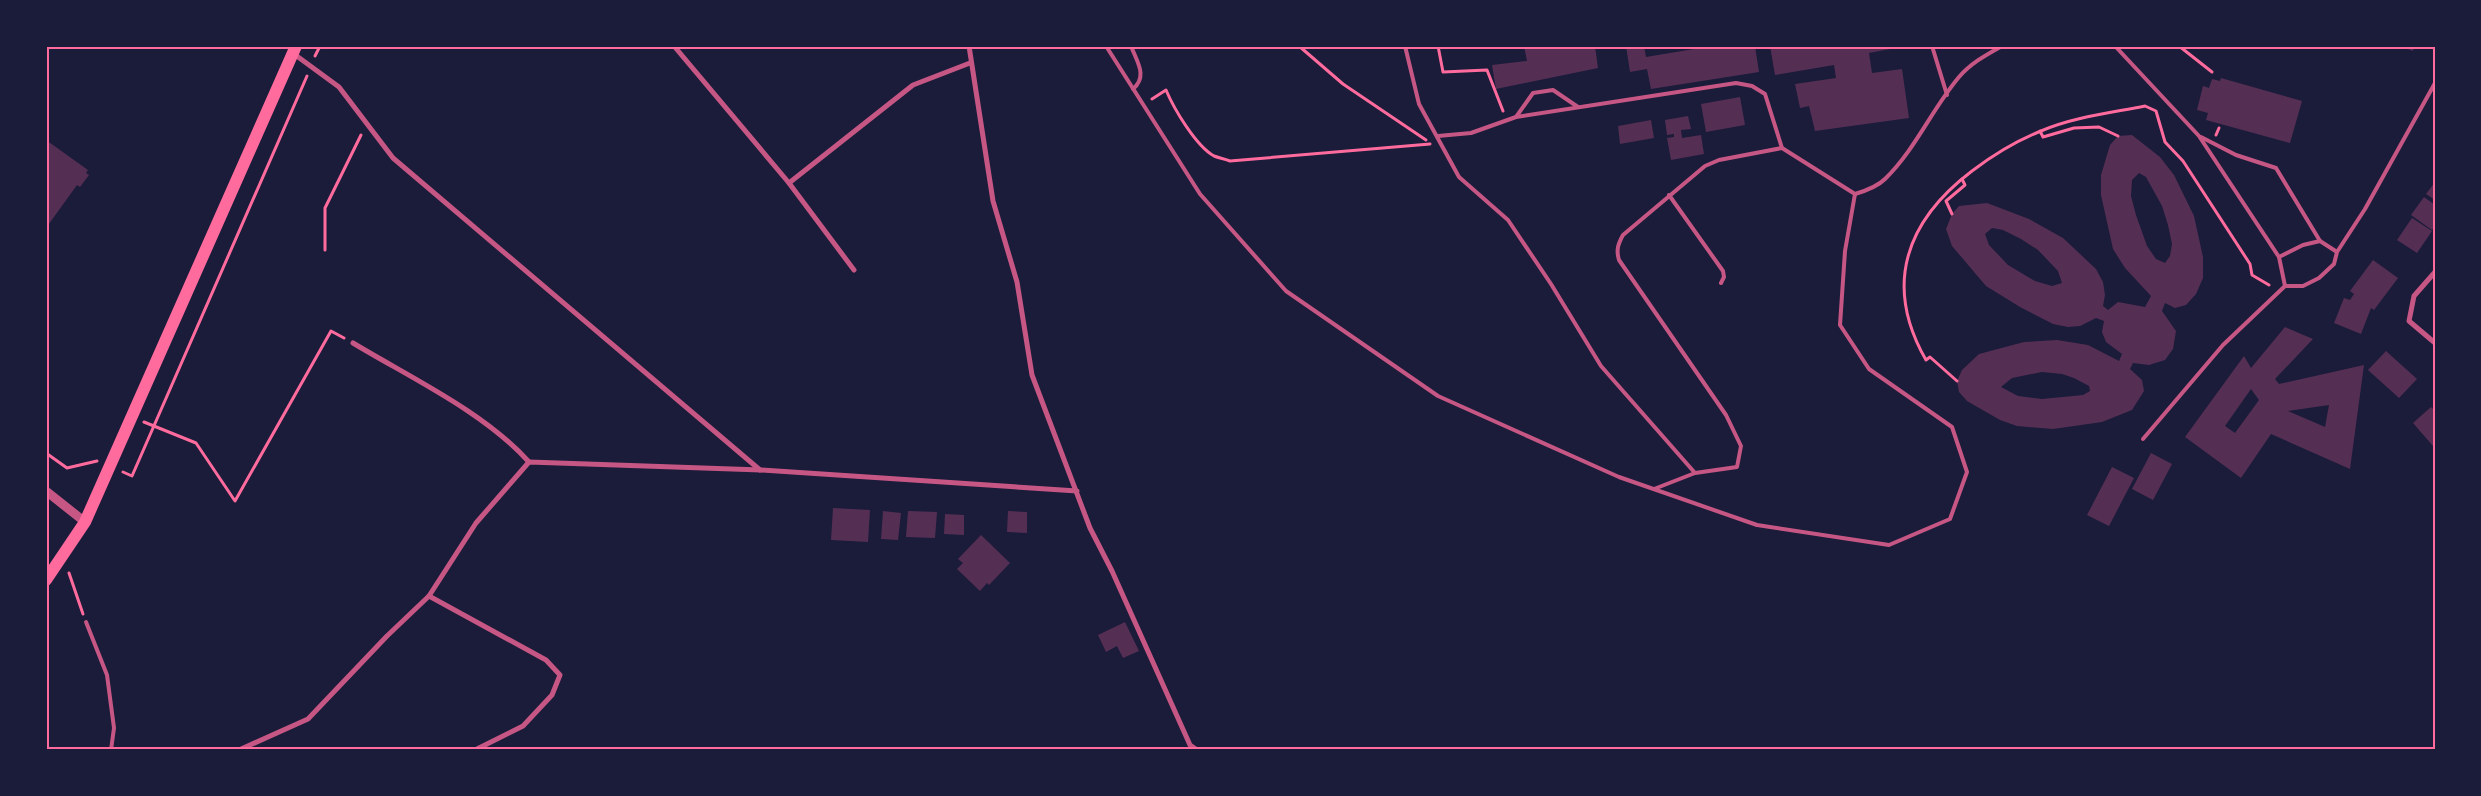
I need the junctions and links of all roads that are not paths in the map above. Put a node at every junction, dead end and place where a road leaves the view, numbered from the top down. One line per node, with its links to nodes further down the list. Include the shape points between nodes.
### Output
1 (674, 46): 19 (street)
2 (969, 46): 10 (street)
3 (1106, 46): 12 (lane)
4 (1131, 46): 12 (lane, via 1142,77)
5 (1405, 46): 16 (lane, via 1419,104)
6 (1932, 46): 13 (lane)
7 (2002, 46): 13 (lane, via 1969,68)
8 (2114, 46): 17 (lane)
9 (294, 50): 33 (street, via 339,87 393,158); 38 (main road)
10 (970, 63): 19 (street, via 912,84); 37 (street, via 993,201 1017,282 1032,375)
11 (2435, 83): 23 (lane)
12 (1133, 89): 35 (lane, via 1200,194 1286,292 1438,396 1619,477)
13 (1947, 95): 20 (lane, via 1885,180)
14 (1578, 108): 15 (lane); 15 (lane, via 1553,90 1533,93); 18 (lane, via 1736,84 1752,86 1765,94)
15 (1516, 117): 16 (lane, via 1471,133)
16 (1438, 136): 34 (lane, via 1459,177 1508,220 1602,366)
17 (2199, 136): 22 (lane, via 2236,155 2276,168); 24 (lane)
18 (1782, 148): 20 (lane); 21 (lane, via 1718,160 1705,166)
19 (789, 183): 25 (street)
20 (1855, 194): 35 (lane, via 1844,251 1840,325 1869,369 1952,427 1966,472 1950,519 1890,545 1757,525)
21 (1669, 195): 27 (lane, via 1723,271); 34 (lane, via 1623,235 1617,252 1619,260 1726,415 1741,446 1737,467)
22 (2320, 241): 23 (lane); 24 (lane)
23 (2338, 252): 28 (lane, via 2334,264 2319,278 2303,286)
24 (2279, 257): 28 (lane)
25 (854, 270)
26 (2435, 272): 30 (street, via 2414,296 2410,321)
27 (1721, 283)
28 (2285, 286): 31 (lane, via 2223,345)
29 (353, 343): 32 (street, via 467,411)
30 (2435, 343)
31 (2144, 438)
32 (529, 462): 33 (street); 40 (street, via 476,523)
33 (761, 470): 37 (street)
34 (1695, 474): 35 (lane)
35 (1654, 489)
36 (46, 491): 38 (street)
37 (1077, 491): 45 (street, via 1090,528 1190,745)
38 (85, 522): 39 (main road)
39 (46, 580)
40 (429, 596): 43 (street, via 308,719); 44 (street, via 546,660 560,675 552,695 523,726)
41 (86, 622): 42 (lane, via 107,675 114,728)
42 (111, 750)
43 (239, 750)
44 (475, 750)
45 (1197, 750)

